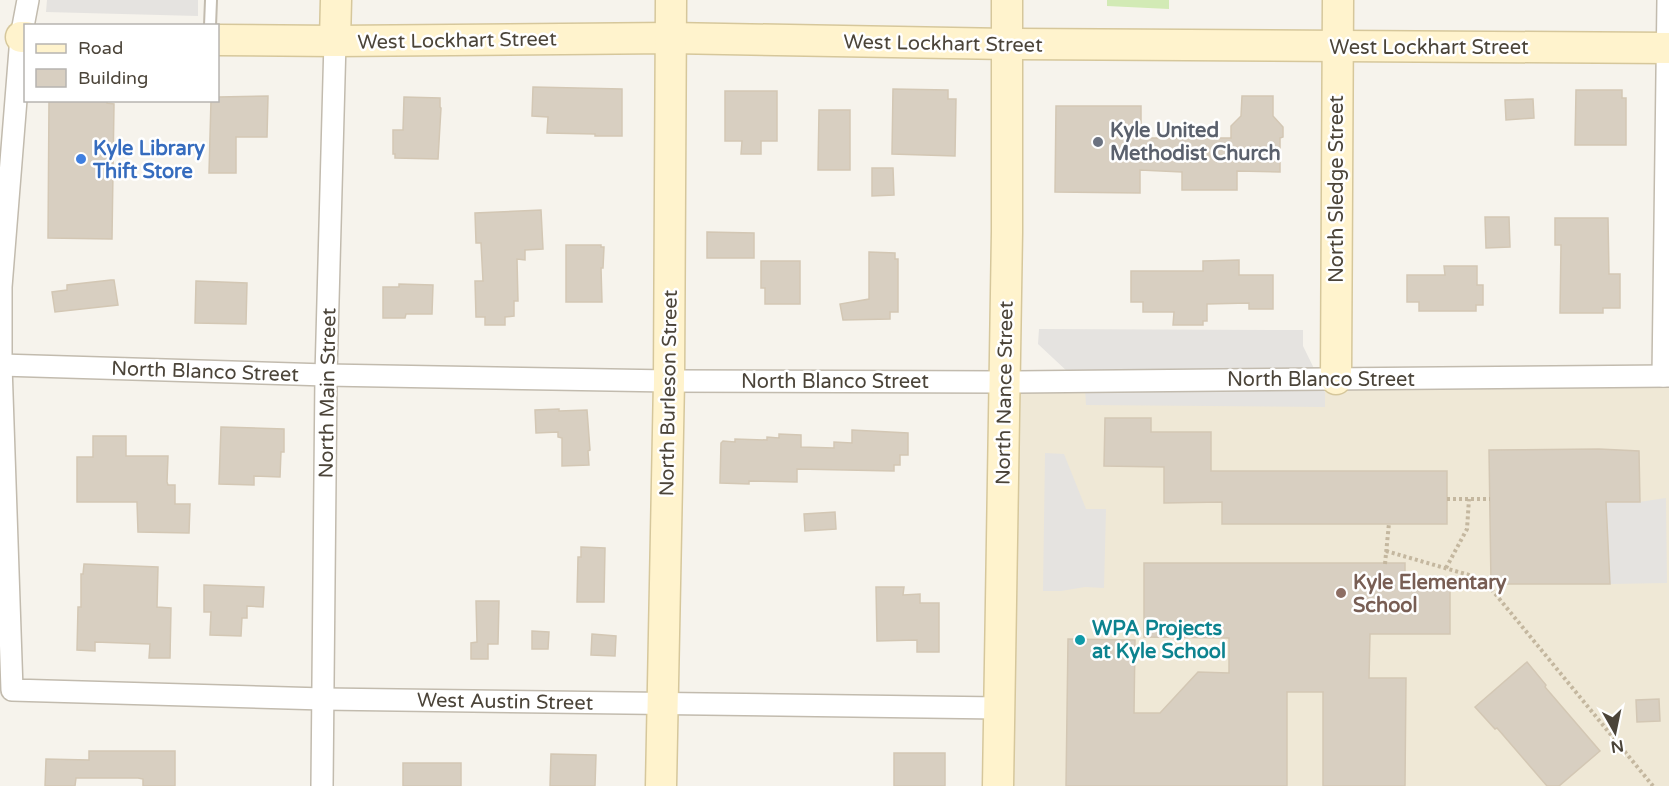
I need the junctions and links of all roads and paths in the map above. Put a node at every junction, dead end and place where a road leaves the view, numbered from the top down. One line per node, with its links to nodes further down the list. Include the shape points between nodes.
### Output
1 (28, 0): 8 (street)
2 (211, 0): 9 (lane)
3 (336, 0): 13 (street, North Main Street)
4 (672, 0): 11 (street, North Burleson Street)
5 (1007, 0): 14 (street, North Nance Street)
6 (1338, 0): 15 (street, North Sledge Street)
7 (1668, 0): 16 (street)
8 (25, 24)
9 (210, 24)
10 (23, 37): 17 (street, via 1,287)
11 (671, 38): 13 (street, West Lockhart Street); 14 (street, West Lockhart Street); 21 (street, North Burleson Street)
12 (219, 40): 13 (street, West Lockhart Street)
13 (335, 41): 18 (street, North Main Street)
14 (1007, 44): 15 (street, West Lockhart Street); 22 (street, North Nance Street)
15 (1338, 47): 16 (street, West Lockhart Street); 20 (street, North Sledge Street)
16 (1668, 48): 19 (street)
17 (1, 365): 18 (street, North Blanco Street); 30 (street, West Austin Street, via 12,690)
18 (326, 375): 21 (street, North Blanco Street); 30 (street, North Main Street)
19 (1666, 376): 20 (street, North Blanco Street)
20 (1336, 379): 22 (street, North Blanco Street)
21 (669, 381): 22 (street, North Blanco Street); 31 (street, North Burleson Street)
22 (1004, 382): 32 (street, North Nance Street)
23 (1447, 498): 24 (path)
24 (1469, 499): 25 (path); 29 (path, via 1467,529)
25 (1490, 499)
26 (1389, 523): 27 (path)
27 (1386, 551): 28 (path); 29 (path)
28 (1385, 564)
29 (1446, 568): 36 (path, via 1483,579)
30 (323, 699): 31 (street, West Austin Street); 33 (street, North Main Street)
31 (663, 703): 32 (street, West Austin Street); 34 (street, North Burleson Street)
32 (999, 708): 35 (street, North Nance Street)
33 (322, 786)
34 (660, 786)
35 (998, 786)
36 (1653, 786)

